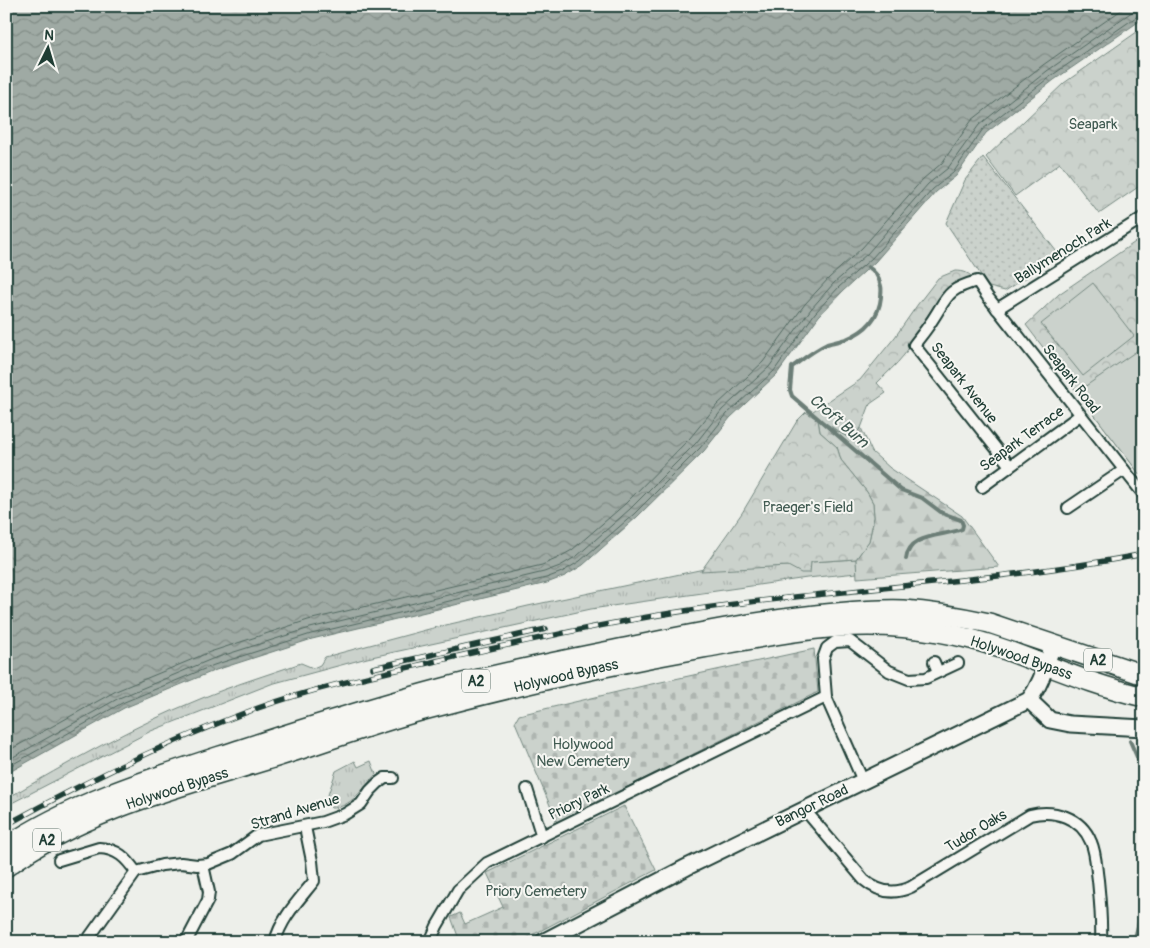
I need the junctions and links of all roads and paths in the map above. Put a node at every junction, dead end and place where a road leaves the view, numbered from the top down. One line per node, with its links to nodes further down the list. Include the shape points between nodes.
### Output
1 (1144, 217): 3 (street, Ballymenoch Park)
2 (977, 281): 3 (street, Seapark Road); 5 (street, Seapark Avenue, via 964,284 946,296 914,345)
3 (997, 310): 4 (street, Seapark Road)
4 (1080, 415): 5 (street, Seapark Terrace); 6 (street, Seapark Road)
5 (1010, 466): 7 (street, Seapark Terrace)
6 (1124, 470): 8 (street, Seapark Road); 9 (street)
7 (982, 487)
8 (1144, 495)
9 (1068, 508)
10 (1053, 645): 13 (main road); 15 (highway, Holywood Bypass / A2); 26 (highway, Holywood Bypass / A2, via 989,622 902,610 800,616 708,631 446,688 300,730 182,768 86,804)
11 (934, 662): 14 (street)
12 (958, 663): 14 (street)
13 (1046, 666): 17 (highway, Holywood Bypass / A2); 18 (main road, via 1037,690); 29 (highway, Holywood Bypass / A2, via 1000,648 950,634 869,626 773,635 641,659 432,708 193,783 91,818 37,846)
14 (938, 672): 16 (street, via 926,678 901,677 854,644 840,641 831,645 824,656)
15 (1144, 675)
16 (826, 697): 21 (street); 25 (street, Priory Park)
17 (1144, 698)
18 (1029, 700): 19 (main road, via 1050,720); 21 (main road, Bangor Road)
19 (1144, 728)
20 (393, 778): 24 (street, Strand Avenue, via 384,778 361,804 345,814)
21 (863, 781): 23 (main road, Bangor Road)
22 (527, 789): 25 (street)
23 (805, 810): 35 (main road, Bangor Road, via 686,867); 36 (street, Tudor Oaks, via 864,880 889,892 911,888 1030,815 1048,812 1067,816 1082,827 1092,842 1100,895)
24 (305, 827): 28 (street, Strand Avenue, via 258,835 232,854); 33 (street, via 314,881 285,917)
25 (542, 837): 34 (street, Priory Park, via 487,863 461,887)
26 (6, 847)
27 (60, 860): 30 (street, via 106,848 123,856)
28 (203, 865): 30 (street, Strand Avenue, via 181,862); 32 (street, via 208,900)
29 (6, 867)
30 (136, 872): 31 (street)
31 (86, 942)
32 (186, 942)
33 (275, 942)
34 (430, 942)
35 (543, 942)
36 (1101, 942)

